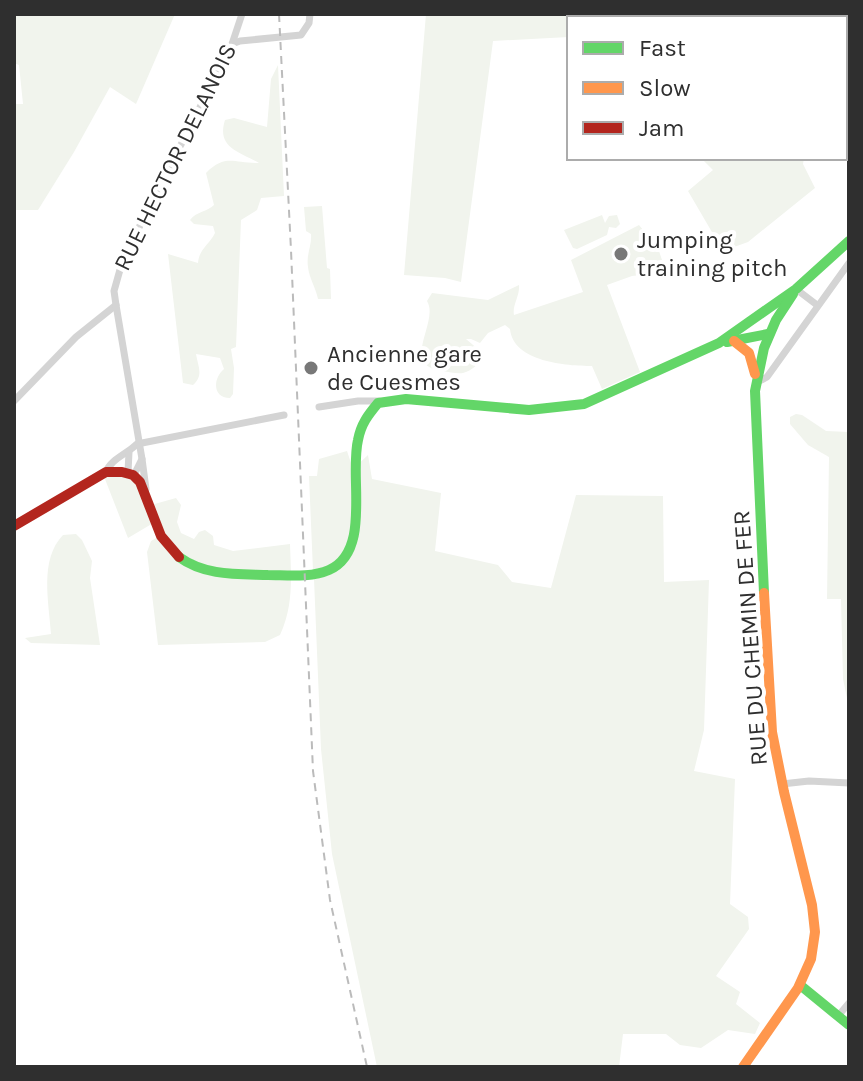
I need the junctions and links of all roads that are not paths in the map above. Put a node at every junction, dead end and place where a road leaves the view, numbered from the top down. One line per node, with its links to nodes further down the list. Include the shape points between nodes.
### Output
1 (242, 14): 3 (street, RUE HECTOR DELANOIS)
2 (310, 14): 3 (street, RUE HECTOR DELANOIS, via 306,30 296,36)
3 (232, 44): 7 (street, RUE HECTOR DELANOIS, via 123,259 114,291)
4 (849, 241): 6 (main road)
5 (849, 263): 8 (street)
6 (796, 289): 8 (street); 9 (main road); 10 (main road, RUE DU CHEMIN DE FER)
7 (116, 305): 14 (street); 18 (street, RUE HECTOR DELANOIS)
8 (817, 305): 13 (street, via 767,377)
9 (749, 324): 10 (main road); 12 (main road)
10 (768, 334): 11 (main road); 13 (main road, RUE DU CHEMIN DE FER)
11 (734, 341): 12 (main road); 13 (main road, via 749,353)
12 (719, 343): 15 (main road, via 569,408)
13 (755, 381): 26 (main road, RUE DU CHEMIN DE FER, via 772,732)
14 (14, 401)
15 (386, 401): 16 (street); 23 (main road, via 373,406 359,431 351,548 334,568 288,574 198,570 161,536)
16 (319, 407)
17 (284, 415): 18 (street)
18 (137, 444): 19 (street); 20 (street, RUE HECTOR DELANOIS)
19 (129, 452): 21 (street); 22 (street)
20 (142, 459): 22 (street); 23 (street, RUE HECTOR DELANOIS)
21 (106, 472): 22 (main road); 24 (main road)
22 (131, 473): 23 (main road)
23 (147, 491)
24 (14, 526)
25 (849, 783): 26 (street)
26 (782, 784): 27 (main road, RUE DU CHEMIN DE FER, via 815,925 813,950)
27 (800, 985): 29 (main road); 31 (main road, RUE DU CHEMIN DE FER)
28 (849, 1003): 29 (street)
29 (838, 1016): 30 (main road)
30 (849, 1025)
31 (743, 1067)

